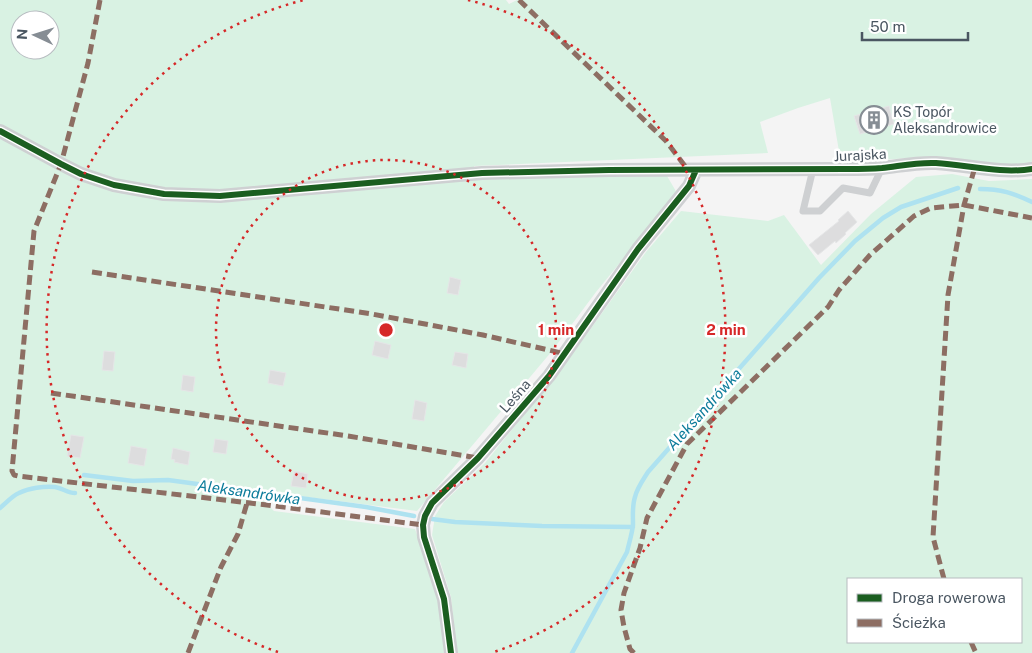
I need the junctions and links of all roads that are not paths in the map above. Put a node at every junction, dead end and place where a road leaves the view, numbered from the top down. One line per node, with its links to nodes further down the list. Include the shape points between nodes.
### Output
1 (0, 131): 5 (street, Jurajska, via 82,174 114,185 164,194 220,196 482,173)
2 (882, 168): 3 (street, Jurajska); 3 (lane, via 870,193 843,188 820,212 803,211); 4 (street, Jurajska, via 936,163 1012,171)
3 (813, 169): 5 (street, Jurajska)
4 (1032, 169)
5 (692, 170): 6 (street, Leśna, via 689,186 638,249 549,376 478,458 432,502 425,516 422,525 424,537 444,599)
6 (451, 653)

